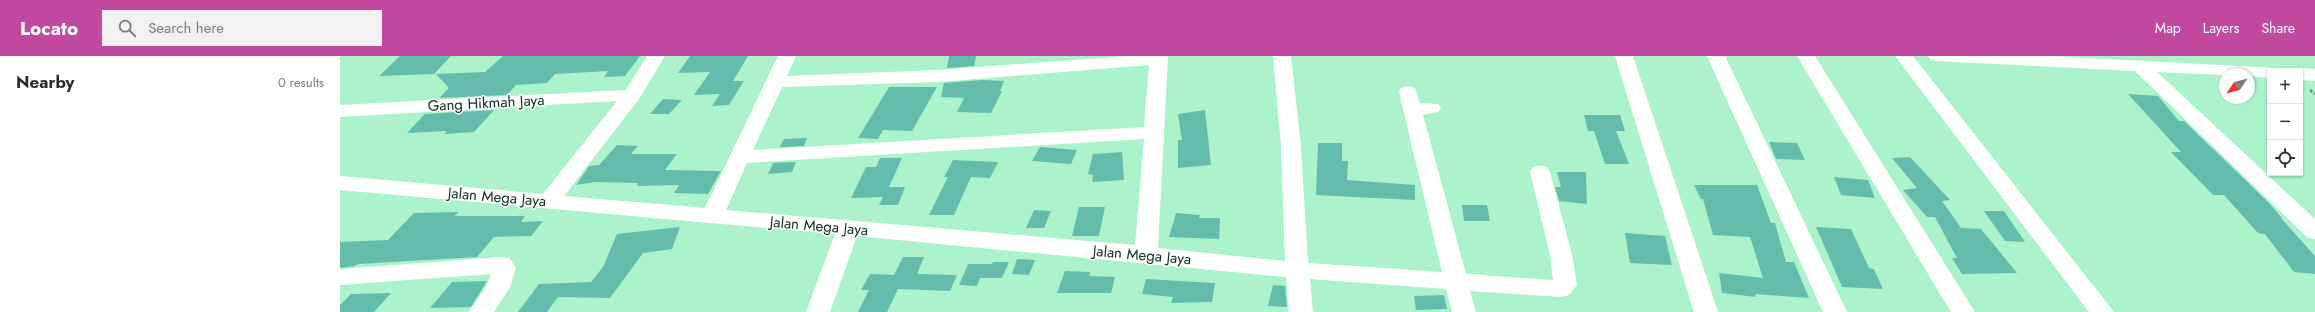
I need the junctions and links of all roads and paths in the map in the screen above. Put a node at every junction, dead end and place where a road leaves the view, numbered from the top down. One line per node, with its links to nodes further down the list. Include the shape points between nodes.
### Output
1 (656, 56): 15 (street)
2 (787, 56): 14 (street)
3 (1282, 56): 27 (street, via 1291,146 1295,246)
4 (1624, 56): 34 (street)
5 (1716, 56): 35 (street)
6 (1806, 56): 36 (street)
7 (1904, 56): 37 (street)
8 (1937, 56): 10 (street)
9 (1158, 58): 14 (street, via 939,76); 18 (street)
10 (2140, 66): 11 (street); 25 (street)
11 (2267, 72)
12 (2303, 74): 13 (street)
13 (2315, 75)
14 (774, 82): 19 (street)
15 (632, 95): 17 (street, Gang Hikmah Jaya); 22 (street)
16 (1417, 103): 29 (street)
17 (340, 111)
18 (1152, 133): 19 (street); 26 (street)
19 (741, 157): 23 (street)
20 (1540, 172): 29 (street, Jalan Mega Jaya, via 1561,255 1565,285 1561,290 1552,290)
21 (340, 183): 22 (street, Jalan Mega Jaya)
22 (548, 202): 23 (street, Jalan Mega Jaya)
23 (712, 217): 24 (street, Jalan Mega Jaya)
24 (848, 229): 26 (street, Jalan Mega Jaya); 31 (street)
25 (2315, 232)
26 (1146, 254): 27 (street, Jalan Mega Jaya)
27 (1299, 270): 29 (street, Jalan Mega Jaya); 32 (street)
28 (340, 277): 30 (street, via 502,265 505,268 498,287)
29 (1457, 280): 33 (street)
30 (481, 312)
31 (818, 312)
32 (1301, 312)
33 (1464, 312)
34 (1706, 312)
35 (1836, 312)
36 (1963, 312)
37 (2102, 312)

